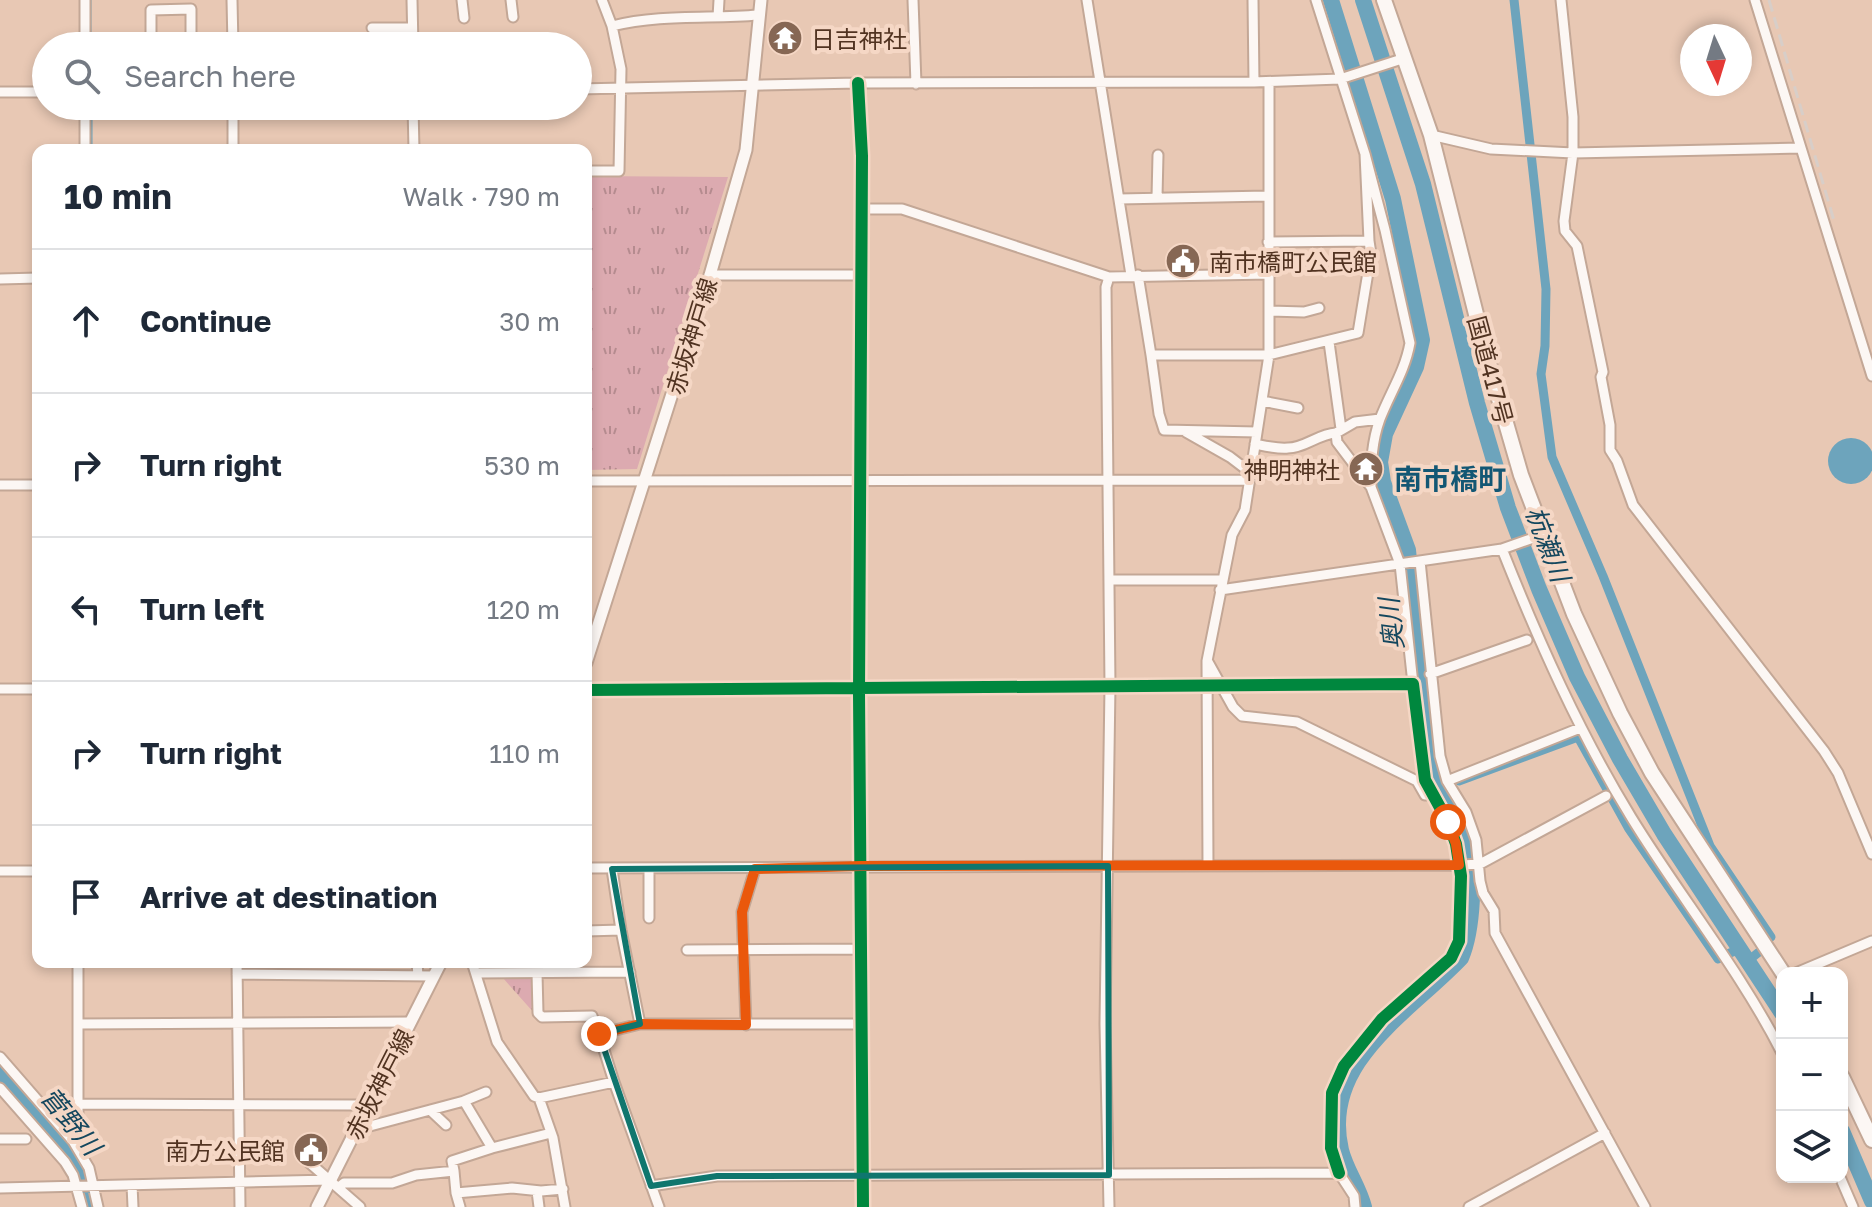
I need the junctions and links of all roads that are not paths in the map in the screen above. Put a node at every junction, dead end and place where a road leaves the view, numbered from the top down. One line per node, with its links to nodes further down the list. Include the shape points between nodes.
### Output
1 (85, 0): 23 (street)
2 (232, 0): 26 (street)
3 (412, 0): 22 (street)
4 (462, 0): 19 (street)
5 (511, 0): 17 (street)
6 (602, 0): 20 (street)
7 (719, 0): 18 (street)
8 (761, 0): 16 (main road, 赤坂神戸線)
9 (913, 0): 34 (street)
10 (1087, 0): 30 (street)
11 (1253, 0): 31 (street)
12 (1316, 0): 29 (street)
13 (1384, 0): 28 (highway, 国道417号)
14 (1561, 0): 48 (street)
15 (1755, 0): 47 (street)
16 (758, 15): 18 (street); 35 (main road, 赤坂神戸線)
17 (513, 17)
18 (718, 17): 20 (street)
19 (464, 18)
20 (612, 26): 37 (street)
21 (372, 28): 22 (street)
22 (412, 28): 27 (street)
23 (85, 32)
24 (151, 32): 25 (street, via 151,10 191,9)
25 (191, 32)
26 (233, 32)
27 (412, 32)
28 (1401, 59): 29 (street); 43 (highway, 国道417号)
29 (1345, 78): 32 (street); 49 (street)
30 (1100, 82): 31 (street); 34 (street); 54 (street)
31 (1254, 82): 32 (street)
32 (1269, 82): 52 (street)
33 (858, 83): 34 (street); 35 (street); 55 (street)
34 (916, 84)
35 (752, 86): 37 (street); 59 (main road, 赤坂神戸線, via 746,150)
36 (592, 89): 37 (street)
37 (620, 89): 51 (street, via 619,171)
38 (0, 92): 39 (street)
39 (32, 92)
40 (85, 120): 44 (street)
41 (233, 120): 45 (street)
42 (413, 120): 46 (street)
43 (1431, 135): 48 (street, via 1491,149); 86 (highway, 国道417号, via 1486,354)
44 (85, 144)
45 (233, 144)
46 (414, 144)
47 (1801, 148): 48 (street); 70 (street)
48 (1573, 153): 108 (street, via 1565,231 1577,246 1603,372 1610,450 1633,505 1824,751)
49 (1365, 154): 56 (street); 73 (street, via 1410,343)
50 (1158, 155): 53 (street)
51 (592, 171)
52 (1267, 196): 53 (street); 57 (street)
53 (1157, 197): 54 (street)
54 (1119, 199): 61 (street)
55 (861, 209): 60 (street); 62 (street, via 902,209)
56 (1369, 241): 57 (street); 67 (street, via 1358,333)
57 (1268, 242): 58 (street)
58 (1269, 274): 61 (street); 66 (street)
59 (710, 275): 60 (street); 80 (main road, 赤坂神戸線)
60 (861, 275): 81 (street)
61 (1134, 275): 62 (street); 68 (street)
62 (1109, 277): 79 (street)
63 (32, 278): 64 (street)
64 (0, 279)
65 (1319, 308): 66 (street)
66 (1269, 311): 69 (street)
67 (1329, 342): 69 (street); 75 (street)
68 (1151, 355): 69 (street); 74 (street, via 1164,430)
69 (1269, 355): 71 (street)
70 (1872, 376)
71 (1262, 401): 72 (street); 76 (street)
72 (1298, 408)
73 (1380, 419): 75 (street, via 1355,422); 85 (street)
74 (1182, 430): 76 (street); 78 (street, via 1230,457)
75 (1339, 431): 77 (street, via 1289,449); 85 (street, via 1337,442)
76 (1257, 432): 77 (street)
77 (1255, 444): 78 (street)
78 (1250, 477): 79 (street); 91 (street)
79 (1108, 479): 81 (street); 90 (street)
80 (646, 480): 81 (street); 82 (street); 93 (main road, 赤坂神戸線)
81 (860, 480): 98 (street)
82 (592, 481)
83 (0, 485): 84 (street)
84 (32, 485)
85 (1371, 487): 89 (street)
86 (1540, 536): 87 (street); 127 (highway, 国道417号, via 1652,773)
87 (1504, 549): 88 (street); 104 (street)
88 (1420, 561): 89 (street); 95 (street)
89 (1401, 564): 91 (street); 96 (street)
90 (1109, 580): 91 (street); 99 (street)
91 (1221, 585): 94 (street)
92 (1527, 640): 95 (street)
93 (592, 645)
94 (1207, 661): 97 (street); 100 (street)
95 (1430, 674): 105 (street)
96 (1413, 684): 97 (street); 106 (street, via 1425,780)
97 (1221, 685): 100 (street); 106 (street, via 1242,716 1297,722 1417,781 1425,795)
98 (860, 686): 99 (street); 103 (street); 111 (street)
99 (1110, 686): 100 (street); 112 (street)
100 (1207, 686): 113 (street)
101 (0, 689): 102 (street)
102 (32, 689)
103 (592, 690)
104 (1580, 728): 105 (street); 149 (street)
105 (1447, 781): 109 (street, via 1466,812)
106 (1432, 795): 110 (street, via 1448,822)
107 (1606, 796): 109 (street)
108 (1872, 854)
109 (1480, 864): 110 (street); 164 (street, via 1495,933)
110 (1461, 865): 113 (street); 172 (street, via 1459,941 1451,958 1382,1019 1344,1066 1332,1093 1331,1148)
111 (861, 866): 112 (street); 117 (street); 124 (street)
112 (1108, 866): 113 (street); 173 (street)
113 (1208, 866)
114 (592, 868): 115 (street)
115 (612, 869): 116 (street); 121 (street)
116 (649, 869): 117 (street); 120 (street)
117 (755, 869): 126 (street, via 742,912)
118 (0, 871): 119 (street)
119 (32, 871)
120 (649, 918)
121 (621, 930): 122 (street); 136 (street)
122 (592, 931)
123 (1872, 941): 128 (street)
124 (862, 949): 126 (street); 146 (street)
125 (687, 950): 126 (street)
126 (742, 951): 147 (street)
127 (1779, 967)
128 (1810, 967)
129 (78, 968): 144 (street)
130 (237, 968): 139 (street)
131 (417, 968): 140 (street)
132 (438, 968): 141 (main road, 赤坂神戸線)
133 (474, 968): 137 (street)
134 (500, 968): 137 (street)
135 (510, 968): 138 (street)
136 (630, 972): 138 (street); 145 (street)
137 (476, 973): 155 (street, via 497,1042)
138 (537, 973): 148 (street, via 542,1017 592,1016)
139 (237, 974): 140 (street); 143 (street)
140 (418, 976): 141 (street)
141 (434, 976): 142 (main road, 赤坂神戸線)
142 (411, 1022): 143 (street); 159 (main road, 赤坂神戸線)
143 (237, 1023): 144 (street); 158 (street)
144 (78, 1024): 157 (street)
145 (640, 1024): 147 (street); 148 (street)
146 (862, 1024): 147 (street); 174 (street)
147 (746, 1025)
148 (599, 1034): 151 (street)
149 (1776, 1043)
150 (0, 1057): 168 (street)
151 (614, 1082): 155 (street); 181 (street)
152 (0, 1088): 179 (street, via 65,1162)
153 (1848, 1090): 167 (highway)
154 (486, 1092): 156 (street)
155 (539, 1098): 163 (street)
156 (464, 1101): 160 (street); 169 (street)
157 (77, 1104): 158 (street); 168 (street, via 78,1137)
158 (239, 1104): 159 (street); 175 (street)
159 (367, 1107): 162 (main road, 赤坂神戸線)
160 (430, 1110): 161 (street); 162 (street)
161 (446, 1125)
162 (355, 1130): 177 (main road, 赤坂神戸線)
163 (551, 1133): 169 (street); 183 (street)
164 (1605, 1133): 199 (street); 200 (street)
165 (0, 1139): 166 (street)
166 (26, 1139)
167 (1872, 1140)
168 (73, 1141): 180 (street)
169 (492, 1148): 171 (street, via 452,1161)
170 (304, 1158): 177 (street)
171 (454, 1171): 177 (street, via 392,1183); 185 (street)
172 (1339, 1173): 173 (street); 198 (street)
173 (1109, 1175): 174 (street); 197 (street)
174 (863, 1176): 181 (street, via 717,1176); 196 (street)
175 (240, 1181): 177 (street); 178 (street); 189 (street)
176 (1843, 1183): 201 (street)
177 (334, 1184): 190 (main road, 赤坂神戸線); 191 (street)
178 (132, 1185): 180 (street); 188 (street)
179 (77, 1186): 180 (street); 182 (street); 186 (street)
180 (94, 1186): 187 (street)
181 (651, 1186): 195 (street)
182 (0, 1188)
183 (563, 1189): 184 (street); 194 (street)
184 (537, 1191): 185 (street); 193 (street)
185 (456, 1193): 192 (street)
186 (82, 1207)
187 (98, 1207)
188 (133, 1207)
189 (240, 1207)
190 (317, 1207)
191 (360, 1207)
192 (460, 1207)
193 (539, 1207)
194 (565, 1207)
195 (659, 1207)
196 (863, 1207)
197 (1109, 1207)
198 (1355, 1207)
199 (1469, 1207)
200 (1645, 1207)
201 (1853, 1207)

